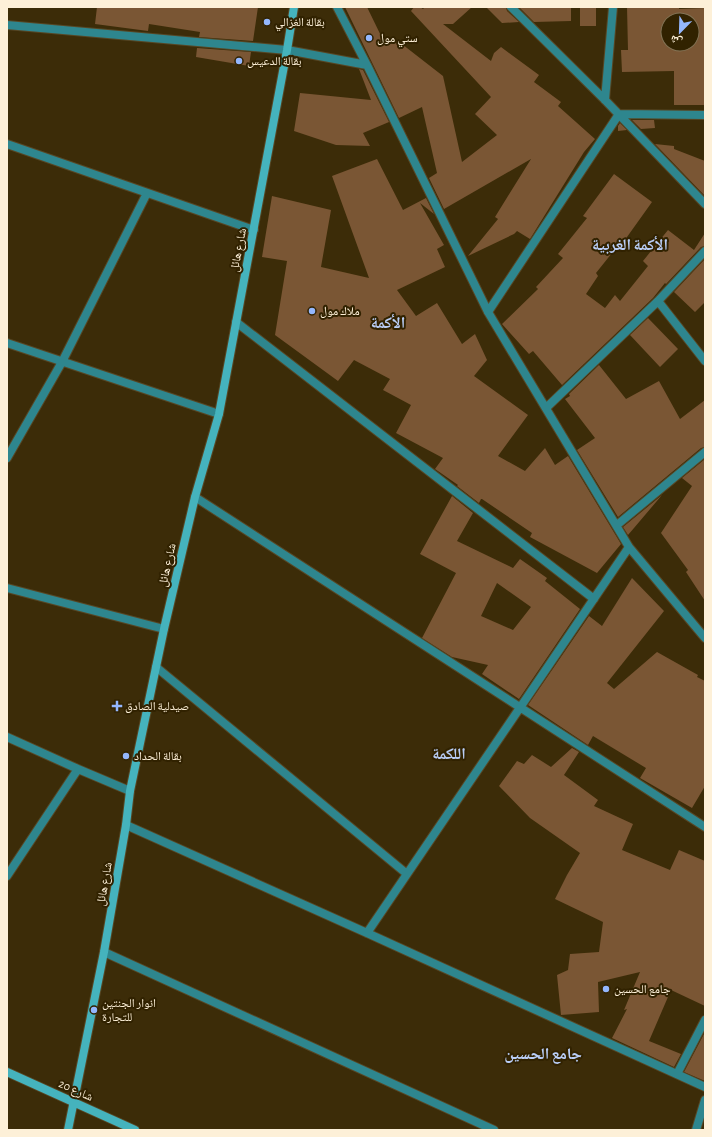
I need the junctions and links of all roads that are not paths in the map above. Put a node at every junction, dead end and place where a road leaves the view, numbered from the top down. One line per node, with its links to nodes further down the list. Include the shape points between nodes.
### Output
1 (294, 7): 6 (street, شارع هائل)
2 (338, 7): 7 (street)
3 (511, 7): 8 (street)
4 (613, 7): 8 (street)
5 (7, 25): 6 (street)
6 (287, 50): 7 (street); 14 (street, شارع هائل)
7 (368, 65): 17 (street)
8 (605, 100): 9 (street)
9 (619, 114): 10 (street); 13 (street); 17 (street)
10 (705, 115)
11 (7, 144): 12 (street)
12 (147, 193): 14 (street); 21 (street)
13 (705, 204)
14 (254, 230): 18 (street, شارع هائل)
15 (705, 251): 16 (street)
16 (658, 301): 20 (street); 22 (street)
17 (488, 312): 22 (street)
18 (236, 322): 23 (street, شارع هائل); 30 (street)
19 (7, 343): 21 (street)
20 (705, 361)
21 (62, 362): 23 (street); 25 (street)
22 (546, 408): 27 (street)
23 (219, 414): 26 (street, شارع هائل)
24 (705, 452): 27 (street)
25 (7, 458)
26 (195, 497): 31 (street, شارع هائل); 34 (street)
27 (617, 526): 28 (street)
28 (629, 547): 30 (street); 32 (street)
29 (7, 588): 31 (street)
30 (594, 599): 34 (street)
31 (164, 630): 33 (street, شارع هائل)
32 (705, 638)
33 (156, 667): 37 (street, شارع هائل); 40 (street)
34 (520, 707): 39 (street); 40 (street)
35 (7, 737): 36 (street)
36 (78, 769): 37 (street); 41 (street)
37 (130, 791): 38 (street, شارع هائل)
38 (126, 825): 42 (street); 43 (street, شارع هائل)
39 (705, 826)
40 (407, 874): 42 (street)
41 (7, 876)
42 (368, 933): 46 (street)
43 (104, 952): 49 (street, شارع هائل); 52 (street)
44 (705, 1020): 46 (street)
45 (7, 1072): 49 (street, شارع 20)
46 (677, 1074): 47 (street)
47 (705, 1087)
48 (705, 1100): 53 (street)
49 (74, 1102): 50 (street, شارع هائل); 51 (street, شارع 20)
50 (68, 1130)
51 (135, 1130)
52 (494, 1130)
53 (696, 1130)

